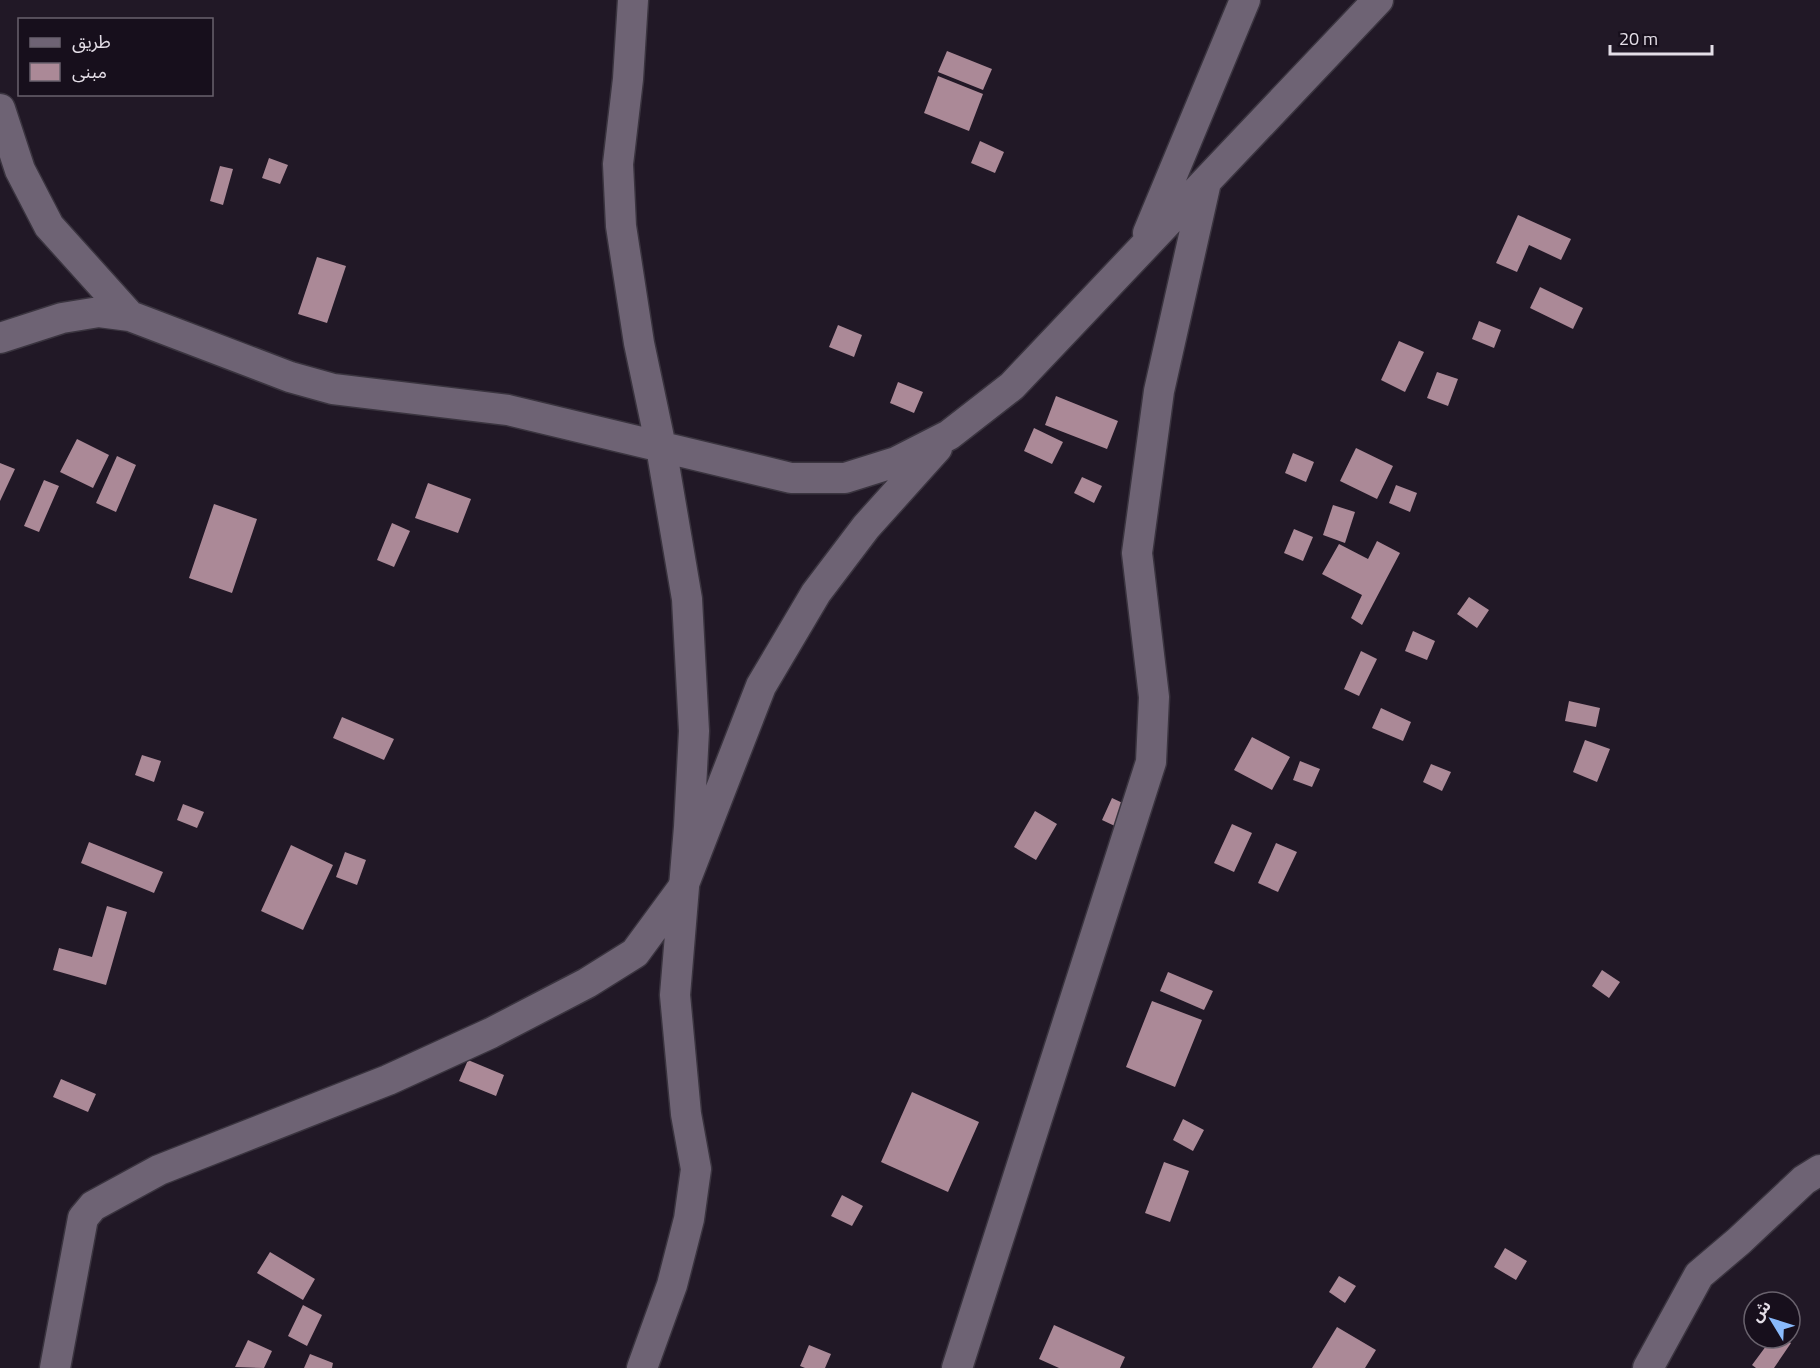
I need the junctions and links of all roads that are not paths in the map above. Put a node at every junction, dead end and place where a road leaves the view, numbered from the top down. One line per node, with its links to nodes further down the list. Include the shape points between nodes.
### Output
1 (633, 0): 10 (street, via 618,164 621,226)
2 (1245, 0): 6 (street)
3 (1378, 0): 5 (street)
4 (0, 109): 7 (street, via 20,171 49,226)
5 (1207, 181): 6 (street); 15 (street, via 1159,391 1137,553 1154,697 1151,762)
6 (1141, 250): 9 (street, via 1012,387)
7 (130, 316): 8 (street, via 99,312); 10 (street, via 290,377 333,389 508,410)
8 (0, 338)
9 (949, 435): 10 (street, via 896,462 845,477 790,478); 11 (street, via 866,527 816,593 767,675)
10 (661, 447): 11 (street, via 687,599 694,731)
11 (682, 889): 13 (street, via 635,952 587,983 388,1080 159,1170 93,1206 82,1218); 14 (street, via 675,995 686,1114 696,1169 689,1220 672,1285)
12 (1820, 1170): 16 (street, via 1699,1275)
13 (55, 1368)
14 (642, 1368)
15 (957, 1368)
16 (1648, 1368)

